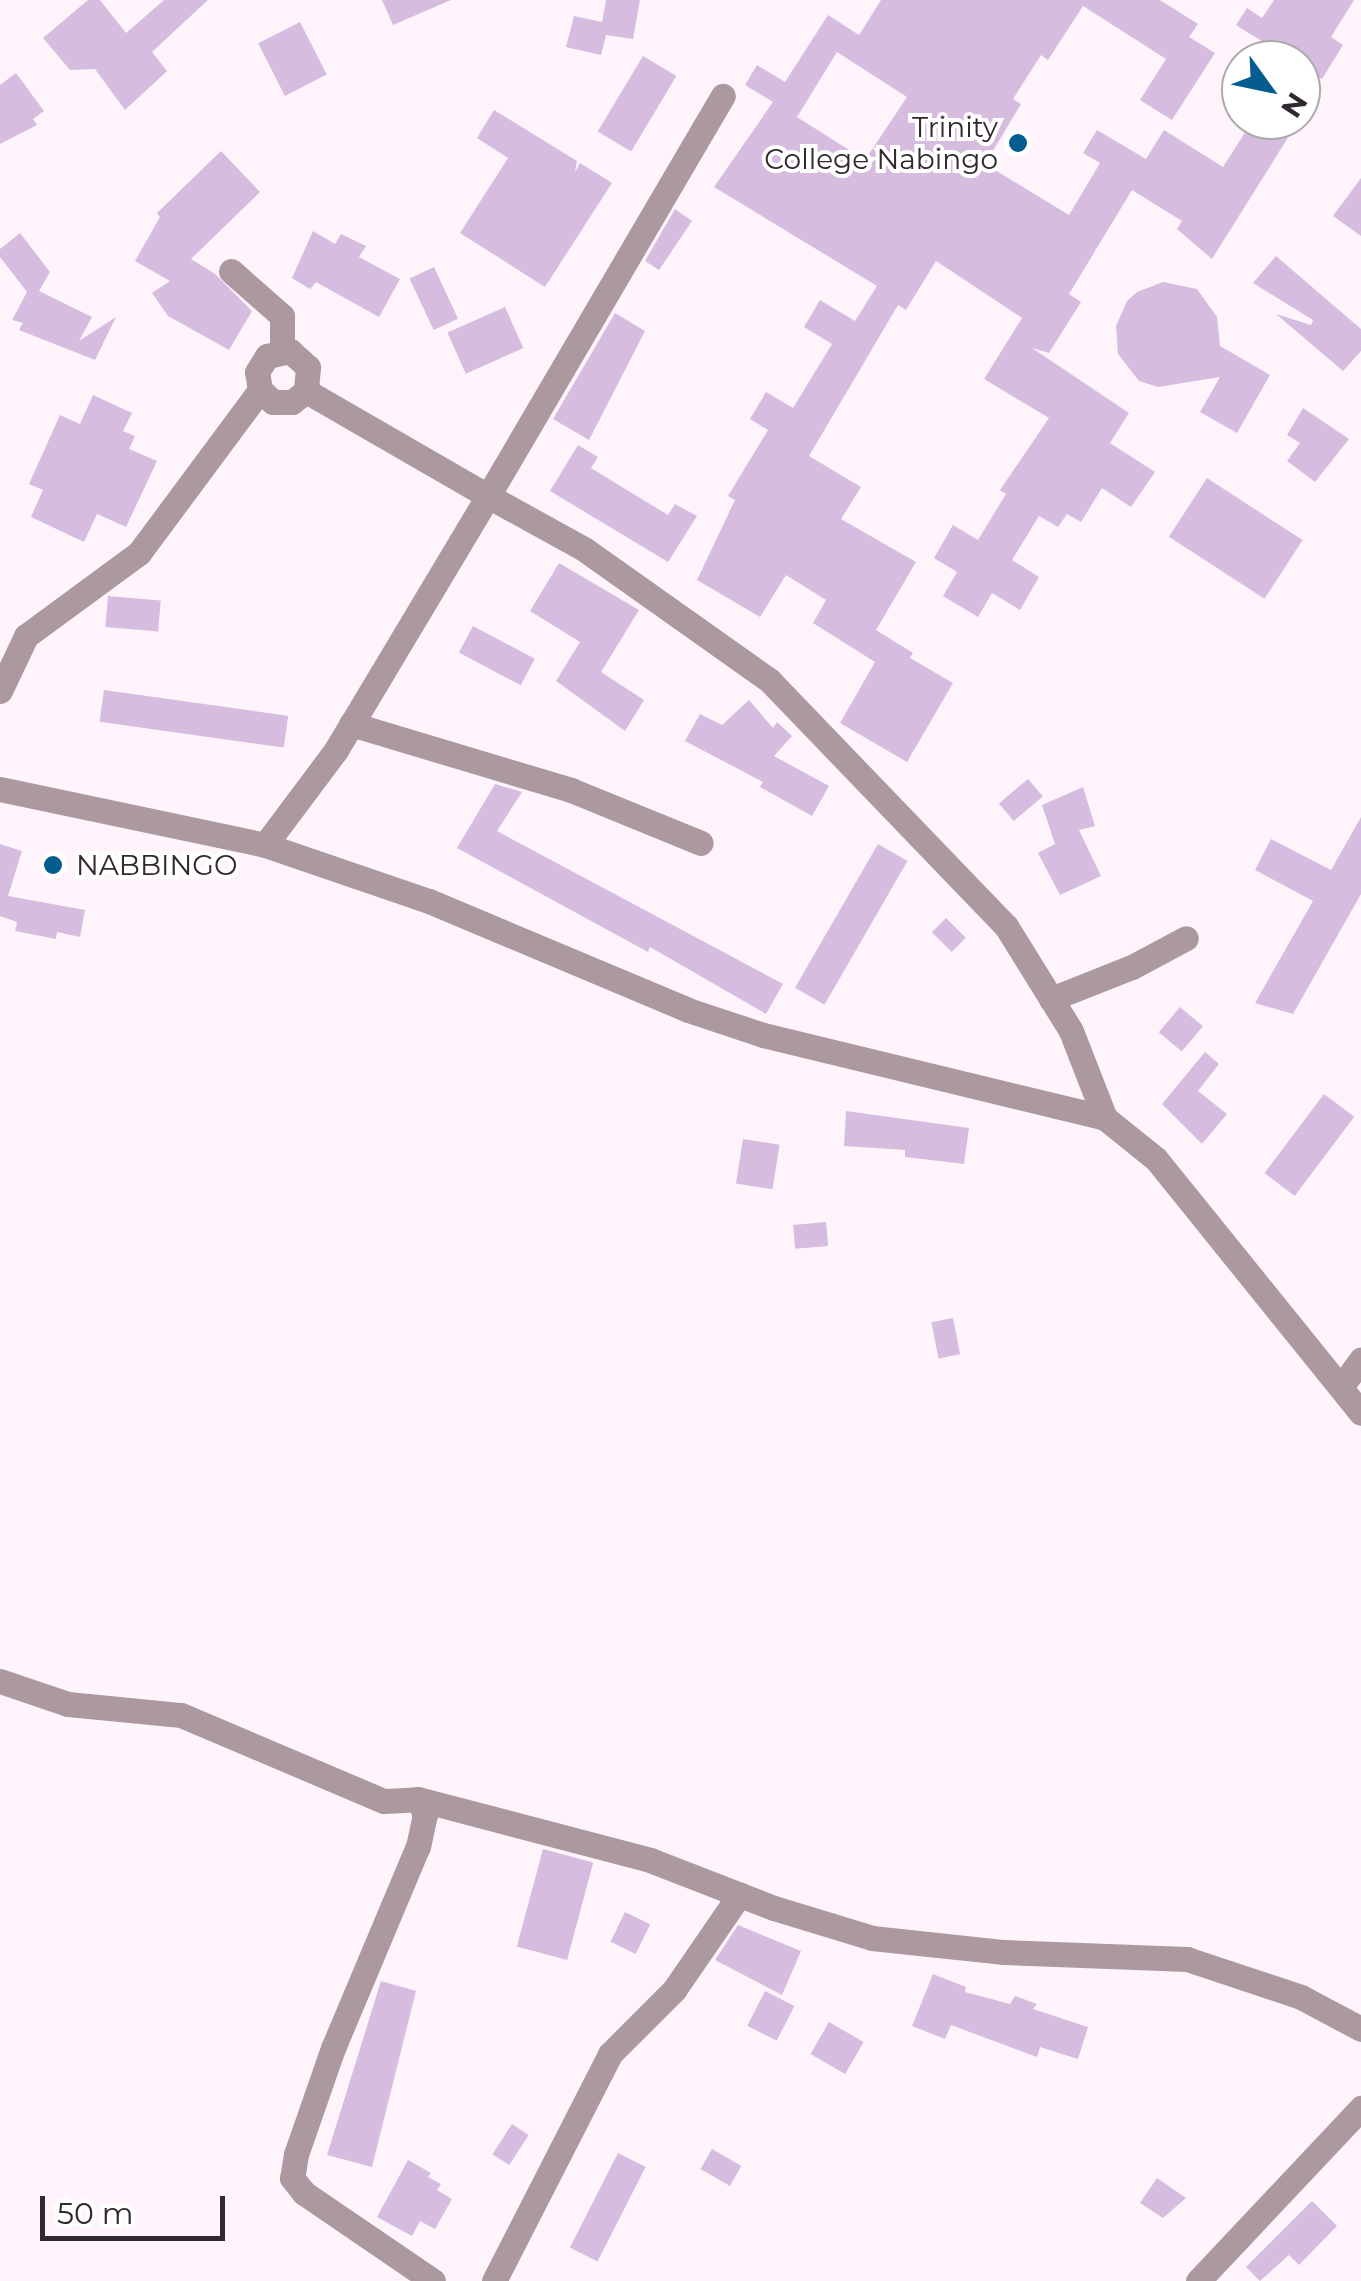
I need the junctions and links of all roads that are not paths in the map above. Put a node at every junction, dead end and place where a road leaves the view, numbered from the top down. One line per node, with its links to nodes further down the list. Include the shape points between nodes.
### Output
1 (723, 96): 6 (street)
2 (231, 271): 3 (street, via 282,316)
3 (282, 350): 4 (street, via 260,363); 5 (street, via 304,360)
4 (260, 390): 5 (street, via 282,404); 7 (street, via 139,552 26,636)
5 (306, 391): 6 (street)
6 (488, 496): 8 (street); 13 (street, via 584,548 769,680 1006,926)
7 (0, 692)
8 (352, 724): 10 (street, via 571,790); 11 (street)
9 (0, 789): 11 (street)
10 (701, 843)
11 (265, 845): 14 (street, via 430,901 763,1035)
12 (1186, 938): 13 (street)
13 (1051, 998): 14 (street, via 1071,1030)
14 (1105, 1118): 16 (street, via 1156,1159)
15 (1361, 1359): 16 (street)
16 (1341, 1387): 17 (street)
17 (1361, 1413)
18 (0, 1681): 19 (street, via 68,1704 168,1712 350,1789 384,1800)
19 (418, 1799): 20 (street, via 650,1860); 23 (street, via 425,1814 418,1846 333,2048 292,2178 304,2194)
20 (740, 1894): 21 (street, via 829,1926 913,1946 1208,1963 1337,2013); 24 (street, via 674,1990 610,2054)
21 (1361, 2029)
22 (1361, 2108): 25 (street)
23 (432, 2281)
24 (494, 2281)
25 (1198, 2281)

